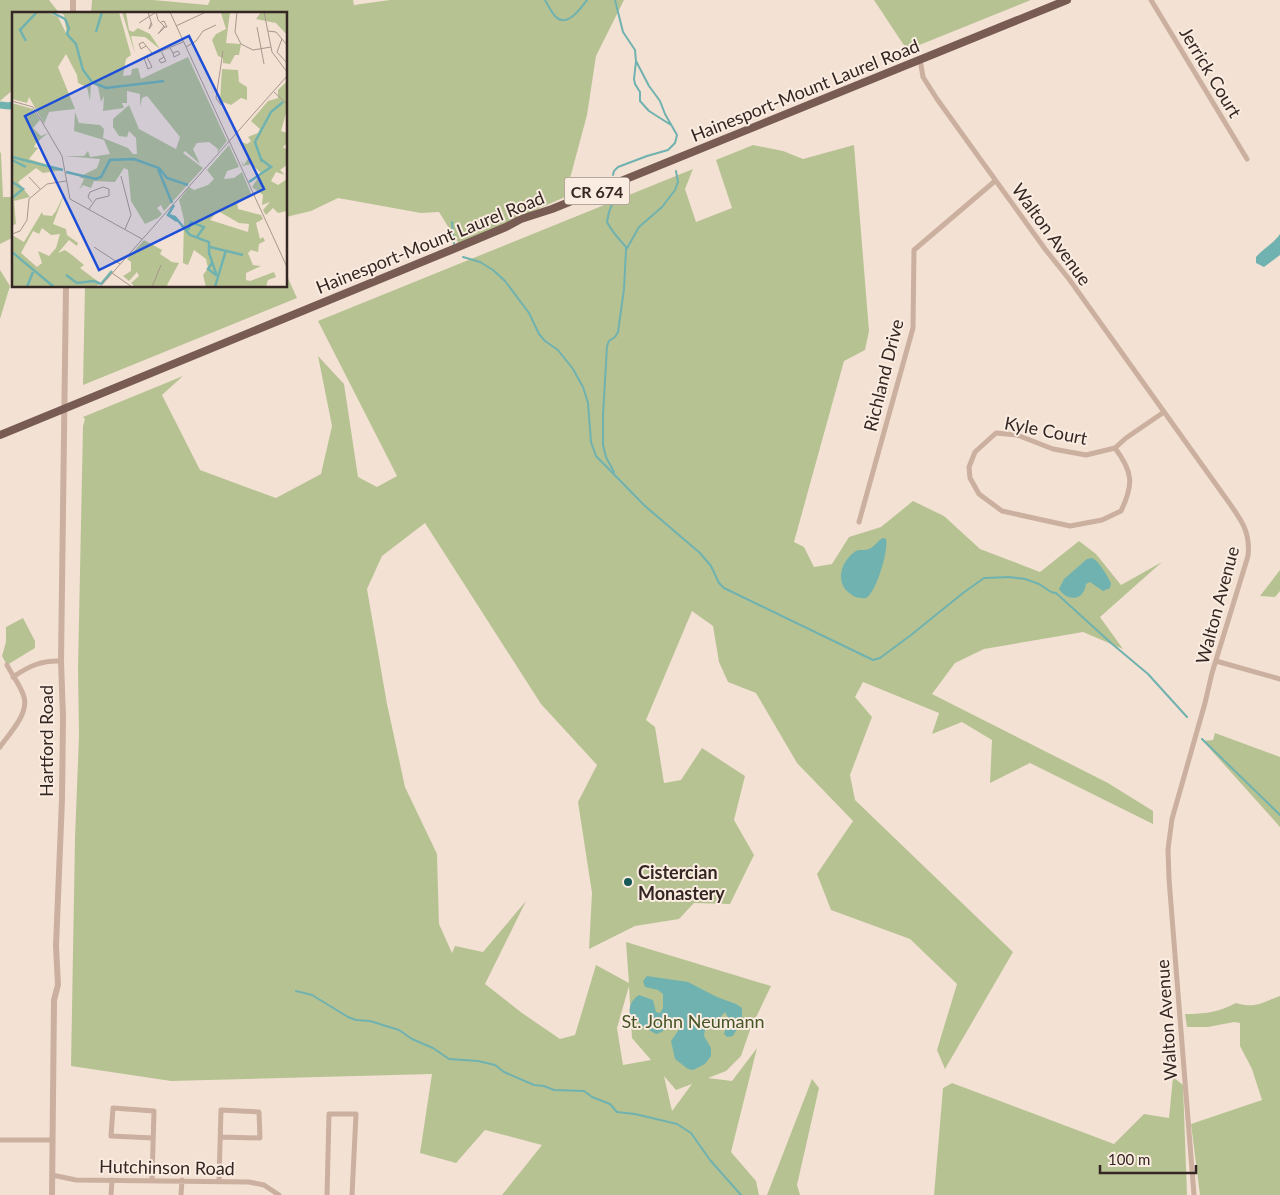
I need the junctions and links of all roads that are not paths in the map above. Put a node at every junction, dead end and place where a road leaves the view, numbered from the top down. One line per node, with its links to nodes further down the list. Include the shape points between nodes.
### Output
1 (1067, 0): 3 (main road, Hainesport-Mount Laurel Road / CR 674)
2 (1151, 0): 4 (street, Jerrick Court)
3 (920, 59): 5 (street, Walton Avenue, via 925,81); 7 (main road, Hainesport-Mount Laurel Road / CR 674, via 521,219)
4 (1247, 159)
5 (996, 181): 8 (street, Walton Avenue); 11 (street, Richland Drive, via 914,250 913,328)
6 (66, 288): 7 (street, Hartford Road)
7 (65, 409): 9 (main road, Hainesport-Mount Laurel Road / CR 674); 12 (street, Hartford Road)
8 (1164, 412): 10 (street, Kyle Court); 13 (street, Walton Avenue, via 1236,514 1248,538 1248,556)
9 (0, 435)
10 (1115, 448): 10 (street, Kyle Court, via 1086,455 1053,449 1017,435 996,433 975,452 969,467 970,478 979,494 1002,511 1070,526 1102,520 1121,511 1130,488 1127,465)
11 (858, 522)
12 (61, 661): 15 (street, via 36,664); 21 (street, Hartford Road, via 62,799)
13 (1216, 661): 16 (street); 33 (street, Walton Avenue, via 1172,819 1168,849)
14 (7, 665): 15 (street)
15 (13, 677): 17 (street, via 24,696 24,704 19,720)
16 (1280, 680)
17 (0, 747)
18 (220, 1137): 18 (street, via 221,1110 259,1112 260,1138); 26 (street)
19 (153, 1138): 19 (street, via 154,1111 113,1108 111,1136); 24 (street)
20 (0, 1140): 21 (street)
21 (52, 1140): 22 (street, Hartford Road)
22 (52, 1175): 23 (street, Hutchinson Road, via 76,1180); 27 (street, Hartford Road)
23 (112, 1180): 24 (street, Hutchinson Road); 28 (street)
24 (152, 1180): 25 (street, Hutchinson Road)
25 (182, 1180): 26 (street, Hutchinson Road); 29 (street)
26 (219, 1182): 30 (street, Hutchinson Road, via 257,1183)
27 (52, 1195)
28 (111, 1195)
29 (181, 1195)
30 (280, 1195)
31 (327, 1195): 32 (street, via 329,1114 356,1114)
32 (352, 1195)
33 (1194, 1195)

